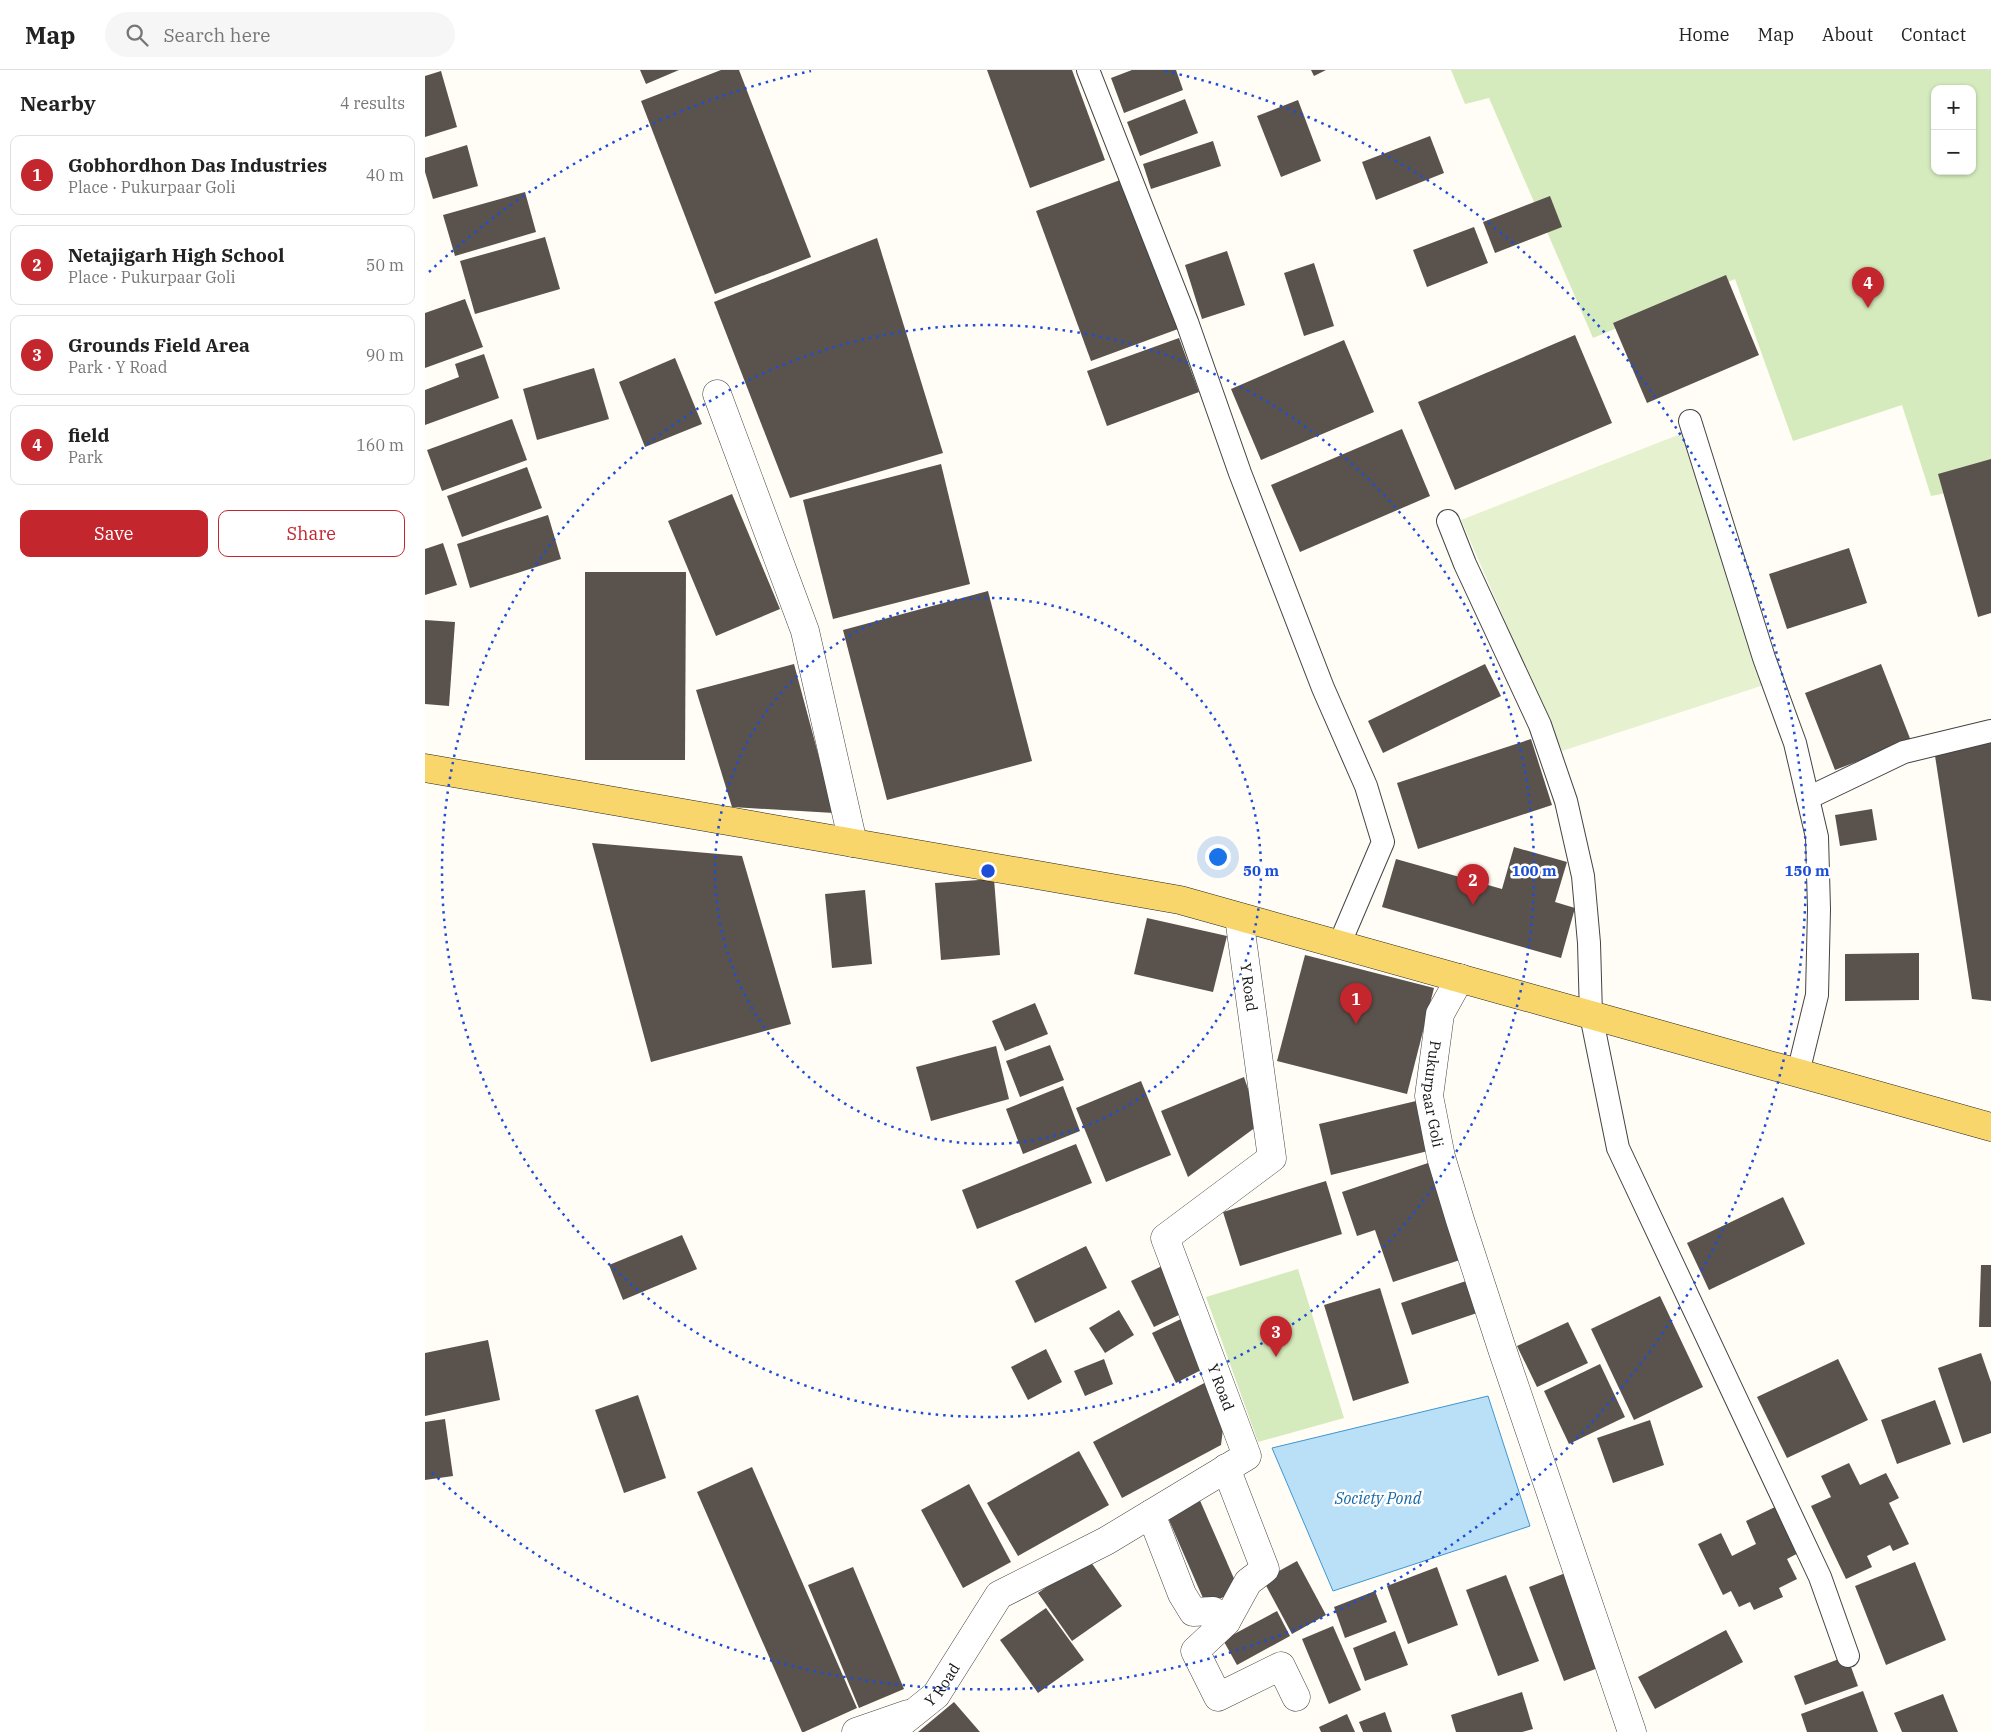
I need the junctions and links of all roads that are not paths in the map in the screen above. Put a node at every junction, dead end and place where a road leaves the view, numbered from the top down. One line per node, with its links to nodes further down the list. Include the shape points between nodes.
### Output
1 (1088, 70): 10 (lane, via 1187,322 1240,473 1323,688 1365,786 1383,842)
2 (717, 394): 8 (street, via 805,631)
3 (1690, 421): 7 (lane, via 1795,743)
4 (1448, 521): 12 (lane, via 1541,725 1566,801 1583,876)
5 (1991, 731): 7 (lane, via 1904,752)
6 (425, 768): 8 (main road)
7 (1808, 798): 13 (lane, via 1817,836 1817,994)
8 (853, 843): 9 (main road, via 1180,900)
9 (1239, 917): 10 (main road); 15 (street, Y Road, via 1272,1158 1165,1238 1247,1456)
10 (1339, 945): 11 (main road)
11 (1460, 978): 12 (main road); 23 (street, Pukurpaar Goli, via 1440,1014 1429,1096 1441,1157 1459,1220)
12 (1591, 1015): 13 (main road); 18 (lane, via 1618,1148 1820,1577)
13 (1798, 1073): 14 (main road)
14 (1991, 1128)
15 (1227, 1468): 16 (street, Y Road); 17 (street, via 1265,1569 1249,1582)
16 (1151, 1514): 17 (street, via 1182,1594 1193,1612 1213,1610); 20 (street, Y Road, via 1106,1541 999,1595 936,1694)
17 (1226, 1622): 19 (street, via 1195,1651 1218,1697 1281,1666)
18 (1848, 1656)
19 (1296, 1697)
20 (916, 1711): 21 (street); 22 (street, Y Road)
21 (856, 1732)
22 (890, 1732)
23 (1632, 1732)

